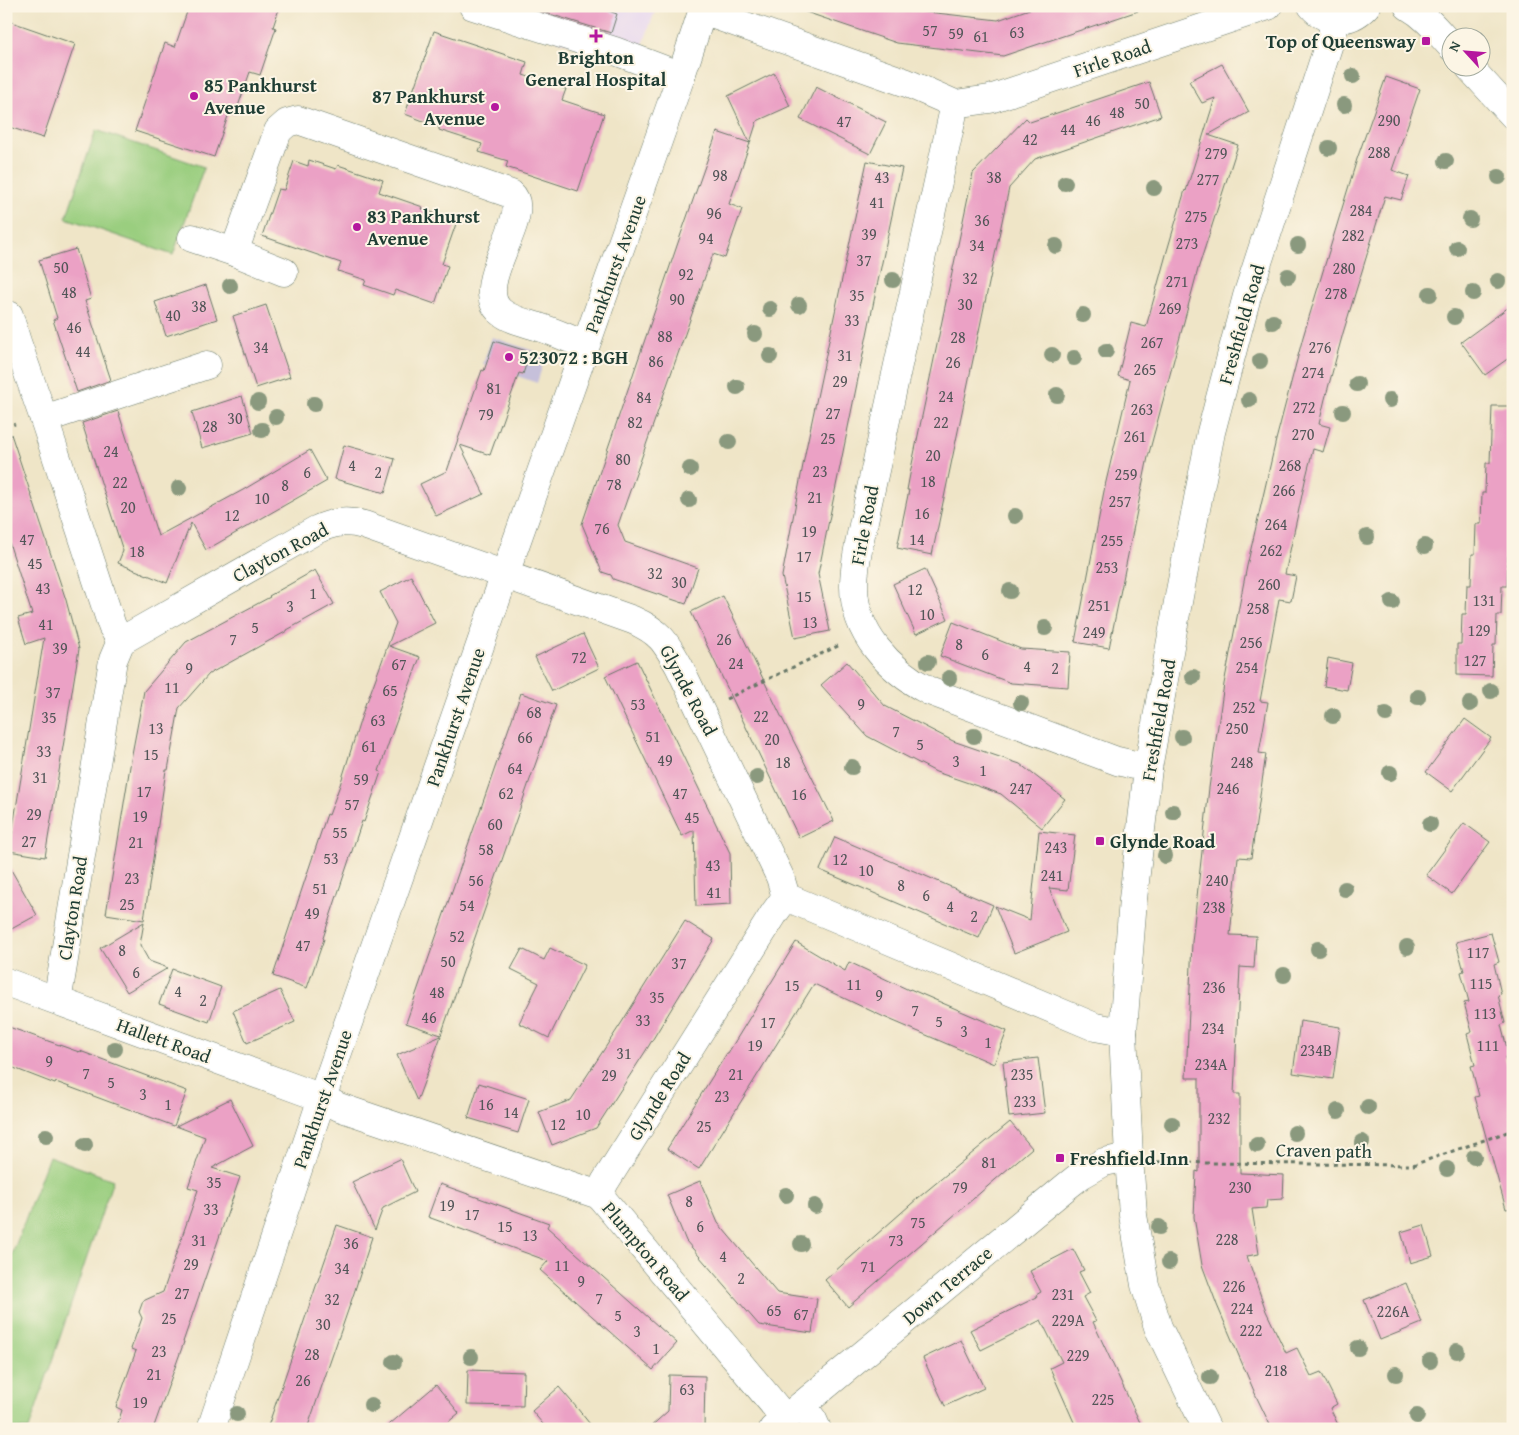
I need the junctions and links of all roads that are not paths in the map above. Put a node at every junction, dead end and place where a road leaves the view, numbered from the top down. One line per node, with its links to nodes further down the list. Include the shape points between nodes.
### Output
1 (473, 6): 9 (street, via 615,51)
2 (1268, 6): 11 (street, Firle Road, via 990,100)
3 (1312, 6): 7 (street, via 1326,18)
4 (1366, 6): 7 (street, via 1349,18)
5 (1408, 6): 8 (street)
6 (704, 8): 9 (street, Pankhurst Avenue); 11 (street, via 907,82)
7 (1337, 20): 22 (street, Freshfield Road, via 1247,296 1211,432)
8 (1442, 36)
9 (681, 76): 17 (street, Pankhurst Avenue)
10 (1479, 78): 12 (street)
11 (955, 104): 22 (street, Firle Road, via 860,539 854,586 856,602 874,646 915,684 1116,761)
12 (1513, 115)
13 (192, 238): 14 (street)
14 (234, 252): 15 (street); 17 (street, via 278,131 287,123 298,120 511,194 517,205 493,280 493,301 506,316)
15 (284, 272)
16 (9, 315): 19 (street)
17 (585, 345): 20 (street, Pankhurst Avenue)
18 (207, 365): 19 (street)
19 (44, 419): 21 (street, via 112,626)
20 (505, 574): 21 (street, Clayton Road, via 364,525 337,522 316,530); 23 (street, Glynde Road, via 633,620 649,627 668,645 780,877); 27 (street, Pankhurst Avenue)
21 (121, 641): 25 (street, Clayton Road, via 113,660)
22 (1148, 768): 26 (street, Freshfield Road, via 1133,899)
23 (786, 897): 26 (street, via 1094,1028); 29 (street, Glynde Road, via 670,1077)
24 (6, 982): 25 (street, Hallett Road)
25 (56, 1000): 27 (street, Hallett Road)
26 (1123, 1032): 28 (street, Freshfield Road)
27 (322, 1098): 29 (street, Plumpton Road, via 339,1108); 31 (street, Pankhurst Avenue)
28 (1129, 1160): 30 (street, Down Terrace, via 1104,1162 1074,1181); 33 (street, Freshfield Road, via 1133,1215 1146,1285 1158,1327)
29 (599, 1195): 30 (street, Plumpton Road)
30 (787, 1417): 32 (street, Plumpton Road, via 813,1420)
31 (211, 1429)
32 (817, 1429)
33 (1207, 1429)

